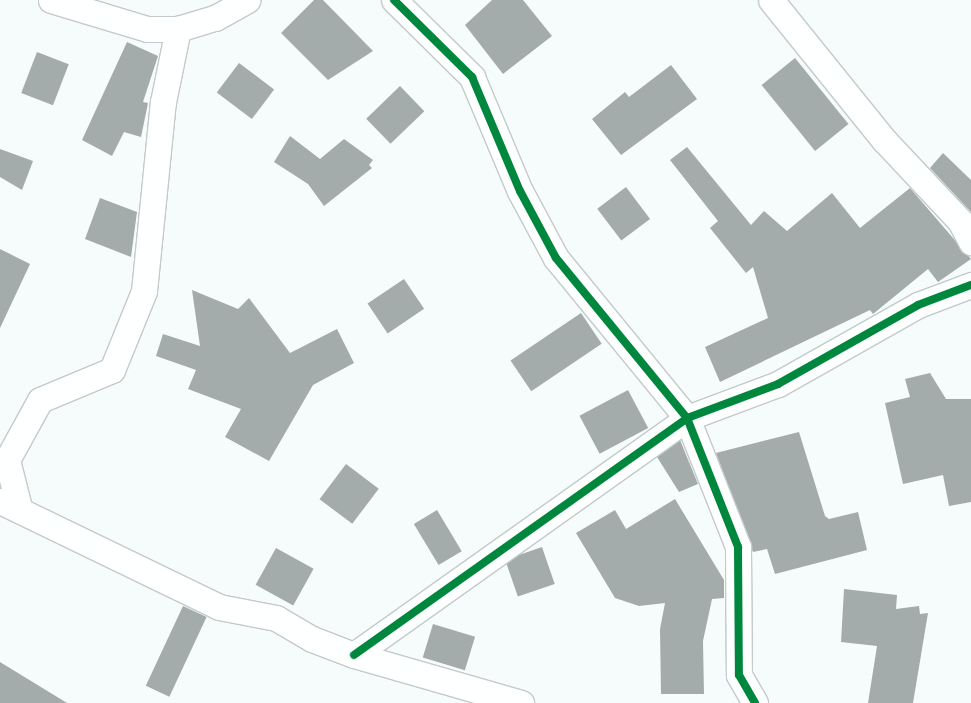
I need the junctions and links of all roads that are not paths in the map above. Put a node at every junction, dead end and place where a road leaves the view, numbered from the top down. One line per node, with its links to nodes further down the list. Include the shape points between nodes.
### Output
1 (50, 0): 5 (street, via 111,21 147,29)
2 (247, 0): 5 (street, via 215,18)
3 (394, 0): 8 (street, via 472,77 520,191 556,258)
4 (771, 0): 6 (street, via 884,140 960,222)
5 (178, 29): 9 (street, via 163,102 144,291 112,370 40,400 7,460)
6 (971, 242)
7 (971, 285): 8 (street, via 918,305 778,384)
8 (687, 418): 10 (street); 12 (street, via 738,547 739,675)
9 (9, 504): 10 (street, via 219,607 276,618 312,639)
10 (354, 655): 11 (street)
11 (521, 703)
12 (755, 703)

